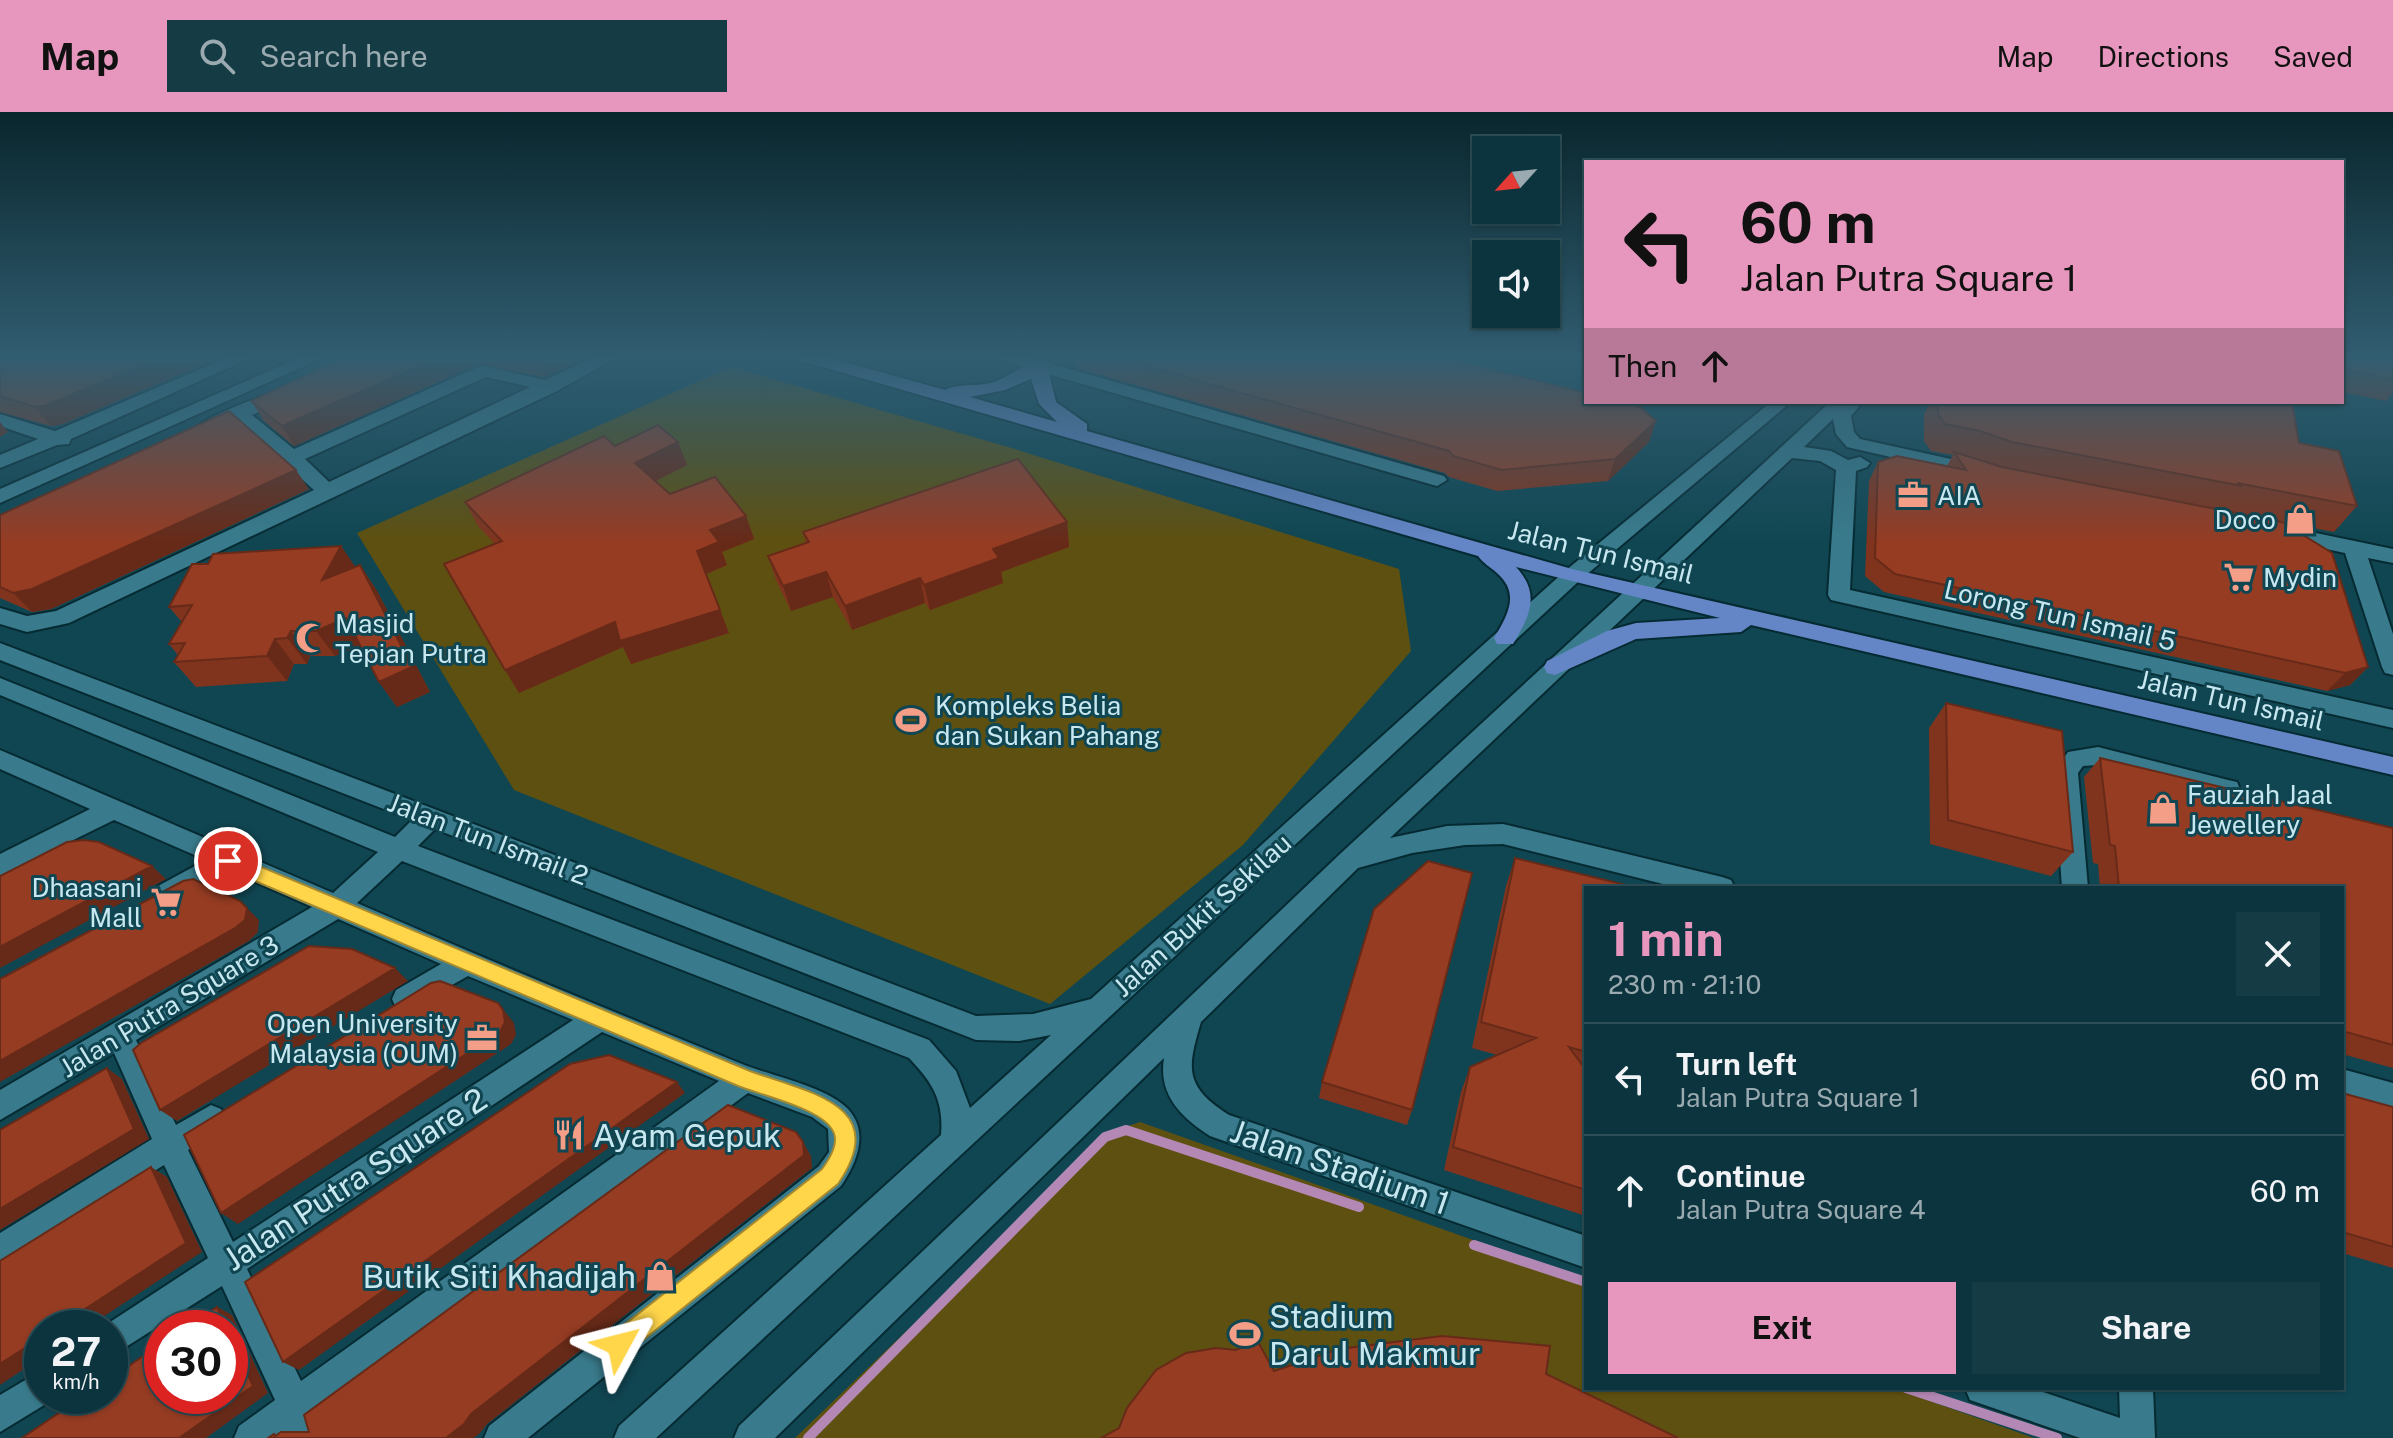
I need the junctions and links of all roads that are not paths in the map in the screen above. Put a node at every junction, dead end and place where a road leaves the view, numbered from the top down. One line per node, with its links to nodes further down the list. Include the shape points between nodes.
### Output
1 (102, 418): 14 (street)
2 (174, 418): 17 (street)
3 (227, 418): 15 (street)
4 (244, 418): 19 (street)
5 (379, 418): 19 (street)
6 (485, 418): 23 (street)
7 (1019, 418): 16 (main road, Jalan Tun Ismail)
8 (1062, 418): 16 (main road)
9 (1232, 418): 22 (street)
10 (1763, 418): 31 (street, Jalan Bukit Sekilau)
11 (1824, 418): 18 (street)
12 (1842, 418): 21 (street, via 1845,434 1854,443 1992,476 1966,479 1881,463)
13 (0, 420): 14 (street)
14 (55, 438): 17 (street); 20 (street)
15 (182, 438)
16 (1111, 444): 29 (main road, Jalan Tun Ismail)
17 (100, 450): 24 (street)
18 (1786, 452): 21 (street, via 1824,455); 32 (street)
19 (292, 457): 23 (street)
20 (0, 462)
21 (1846, 467): 41 (street, Lorong Tun Ismail 5, via 1839,595)
22 (1437, 480)
23 (328, 492): 33 (street, via 61,618 42,624)
24 (0, 497)
25 (28, 505): 26 (street)
26 (0, 518)
27 (2263, 530): 28 (street)
28 (2354, 548): 30 (street); 38 (street)
29 (1480, 550): 31 (main road, Jalan Tun Ismail); 35 (main road, via 1507,568 1522,591 1521,616)
30 (2393, 556)
31 (1572, 576): 32 (main road, Jalan Tun Ismail); 35 (street, Jalan Bukit Sekilau)
32 (1636, 591): 34 (main road, Jalan Tun Ismail); 37 (street)
33 (5, 622)
34 (1767, 622): 37 (main road, via 1636,631); 44 (main road, Jalan Tun Ismail)
35 (1505, 638): 57 (street, Jalan Bukit Sekilau)
36 (0, 651): 47 (street, Jalan Tun Ismail 2)
37 (1555, 667): 50 (street)
38 (2393, 667)
39 (0, 686): 48 (street, Jalan Tun Ismail 2)
40 (2393, 703): 41 (street)
41 (2356, 710): 42 (street, Lorong Tun Ismail 5)
42 (2393, 719)
43 (0, 759): 46 (street)
44 (2393, 766)
45 (2246, 794): 53 (street, via 2098,756 2076,758 2066,772)
46 (115, 808): 49 (street); 51 (street)
47 (432, 817): 48 (street, Jalan Putra Square 3); 57 (street, Jalan Tun Ismail 2, via 976,1028 1035,1028)
48 (396, 848): 55 (street, Jalan Putra Square 3); 67 (street, Jalan Tun Ismail 2, via 919,1049 952,1090 959,1112)
49 (228, 861): 54 (street); 55 (street)
50 (1348, 862): 52 (street, via 1412,840 1503,834); 59 (street)
51 (0, 866)
52 (1714, 886)
53 (2075, 886)
54 (148, 905)
55 (337, 906): 56 (street); 61 (street, Jalan Putra Square 3)
56 (466, 963): 58 (street); 60 (street)
57 (1105, 1003): 67 (street, Jalan Bukit Sekilau)
58 (385, 1013)
59 (1189, 1013): 70 (street, Jalan Stadium 1, via 1176,1067 1184,1100 1201,1115); 82 (street)
60 (600, 1018): 62 (street); 71 (street, Jalan Putra Square 2)
61 (120, 1036): 66 (street, Jalan Putra Square 3); 68 (street)
62 (745, 1079): 76 (street); 80 (street, via 822,1107 839,1120 845,1136 843,1157 830,1176)
63 (2344, 1083): 64 (street)
64 (2393, 1096)
65 (236, 1104): 68 (street)
66 (0, 1106)
67 (955, 1141): 81 (street, Jalan Bukit Sekilau)
68 (169, 1145): 69 (street); 71 (street)
69 (0, 1251)
70 (1584, 1251)
71 (228, 1262): 72 (street, Jalan Putra Square 2); 76 (street)
72 (128, 1329)
73 (1988, 1390): 83 (street)
74 (2136, 1390): 84 (street)
75 (24, 1399): 77 (street)
76 (296, 1406): 78 (street); 79 (street)
77 (0, 1415)
78 (251, 1438)
79 (310, 1438)
80 (501, 1438)
81 (631, 1438)
82 (751, 1438)
83 (2129, 1438)
84 (2138, 1438)

